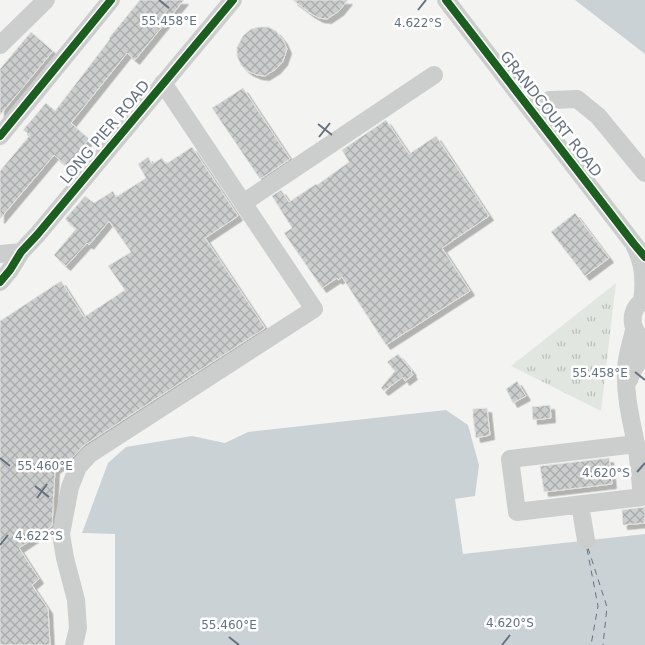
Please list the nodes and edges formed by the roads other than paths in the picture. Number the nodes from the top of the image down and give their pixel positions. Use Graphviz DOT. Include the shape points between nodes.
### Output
graph roads {
  1 [pos="46,0"];
  2 [pos="111,0"];
  3 [pos="233,0"];
  4 [pos="446,0"];
  5 [pos="0,45"];
  6 [pos="434,75"];
  7 [pos="163,84"];
  8 [pos="532,111"];
  9 [pos="0,136"];
  10 [pos="645,173"];
  11 [pos="243,203"];
  12 [pos="639,250"];
  13 [pos="21,252"];
  14 [pos="0,254"];
  15 [pos="0,282"];
  16 [pos="643,300"];
  17 [pos="640,335"];
  18 [pos="645,353"];
  19 [pos="626,388"];
  20 [pos="636,444"];
  21 [pos="580,505"];
  22 [pos="586,540"];
  23 [pos="74,645"];
  1 -- 5 [label="street"];
  2 -- 9 [label="street"];
  3 -- 7 [label="street, LONG PIER ROAD"];
  4 -- 8 [label="street, GRANDCOURT ROAD"];
  6 -- 11 [label="street"];
  7 -- 11 [label="street"];
  7 -- 13 [label="street, LONG PIER ROAD"];
  8 -- 10 [label="street" via="550,100 577,99 598,116"];
  8 -- 12 [label="street, GRANDCOURT ROAD"];
  11 -- 23 [label="street" via="314,309 90,454 78,467 70,487 62,534 76,600 78,628"];
  12 -- 16 [label="street, GRANDCOURT ROAD"];
  13 -- 14 [label="street"];
  13 -- 15 [label="street, LONG PIER ROAD"];
  16 -- 17 [label="street" via="636,307 632,322"];
  17 -- 19 [label="street" via="627,360"];
  18 -- 19 [label="street"];
  19 -- 20 [label="street"];
  20 -- 21 [label="street" via="642,497"];
  20 -- 21 [label="street" via="510,459 517,512"];
  21 -- 22 [label="street"];
}
